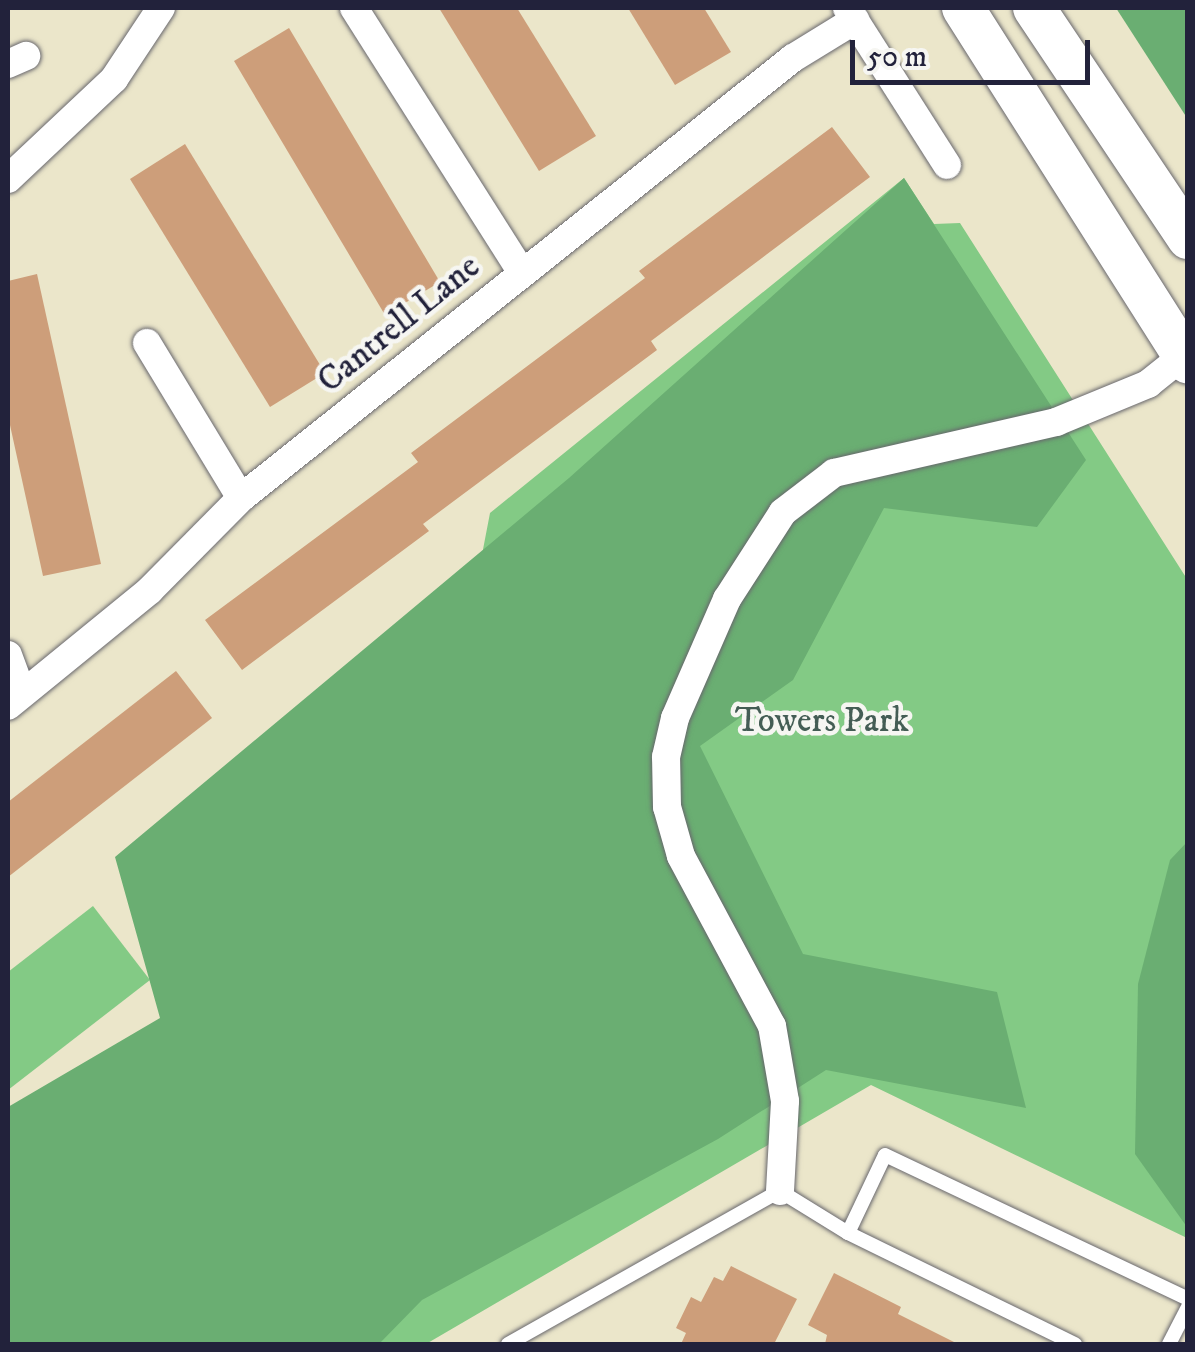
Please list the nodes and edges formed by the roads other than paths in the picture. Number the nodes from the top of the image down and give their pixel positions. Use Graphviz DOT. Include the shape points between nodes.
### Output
graph roads {
  1 [pos="161,8"];
  2 [pos="354,8"];
  3 [pos="963,8"];
  4 [pos="1034,8"];
  5 [pos="851,14"];
  6 [pos="947,164"];
  7 [pos="8,179"];
  8 [pos="1188,238"];
  9 [pos="522,273"];
  10 [pos="147,343"];
  11 [pos="1186,357"];
  12 [pos="241,498"];
  13 [pos="8,655"];
  14 [pos="15,700"];
  15 [pos="780,1191"];
  16 [pos="848,1233"];
  17 [pos="1188,1299"];
  18 [pos="1188,1307"];
  19 [pos="530,1333"];
  20 [pos="508,1344"];
  21 [pos="545,1344"];
  22 [pos="1074,1344"];
  23 [pos="1170,1344"];
  1 -- 7 [label="street" via="114,79"];
  2 -- 9 [label="street"];
  3 -- 11 [label="main road"];
  4 -- 8 [label="main road"];
  5 -- 6 [label="street"];
  5 -- 9 [label="street, Cantrell Lane"];
  9 -- 12 [label="street, Cantrell Lane"];
  10 -- 12 [label="street"];
  11 -- 15 [label="street" via="1148,384 1056,422 834,473 783,512 726,599 674,718 666,794 680,856 772,1026 786,1101"];
  12 -- 14 [label="street, Cantrell Lane" via="150,590"];
  13 -- 14 [label="street"];
  15 -- 16 [label="lane"];
  15 -- 19 [label="lane"];
  16 -- 17 [label="lane" via="886,1155"];
  16 -- 22 [label="lane"];
  18 -- 23 [label="lane"];
  19 -- 20 [label="lane"];
  19 -- 21 [label="lane"];
}
